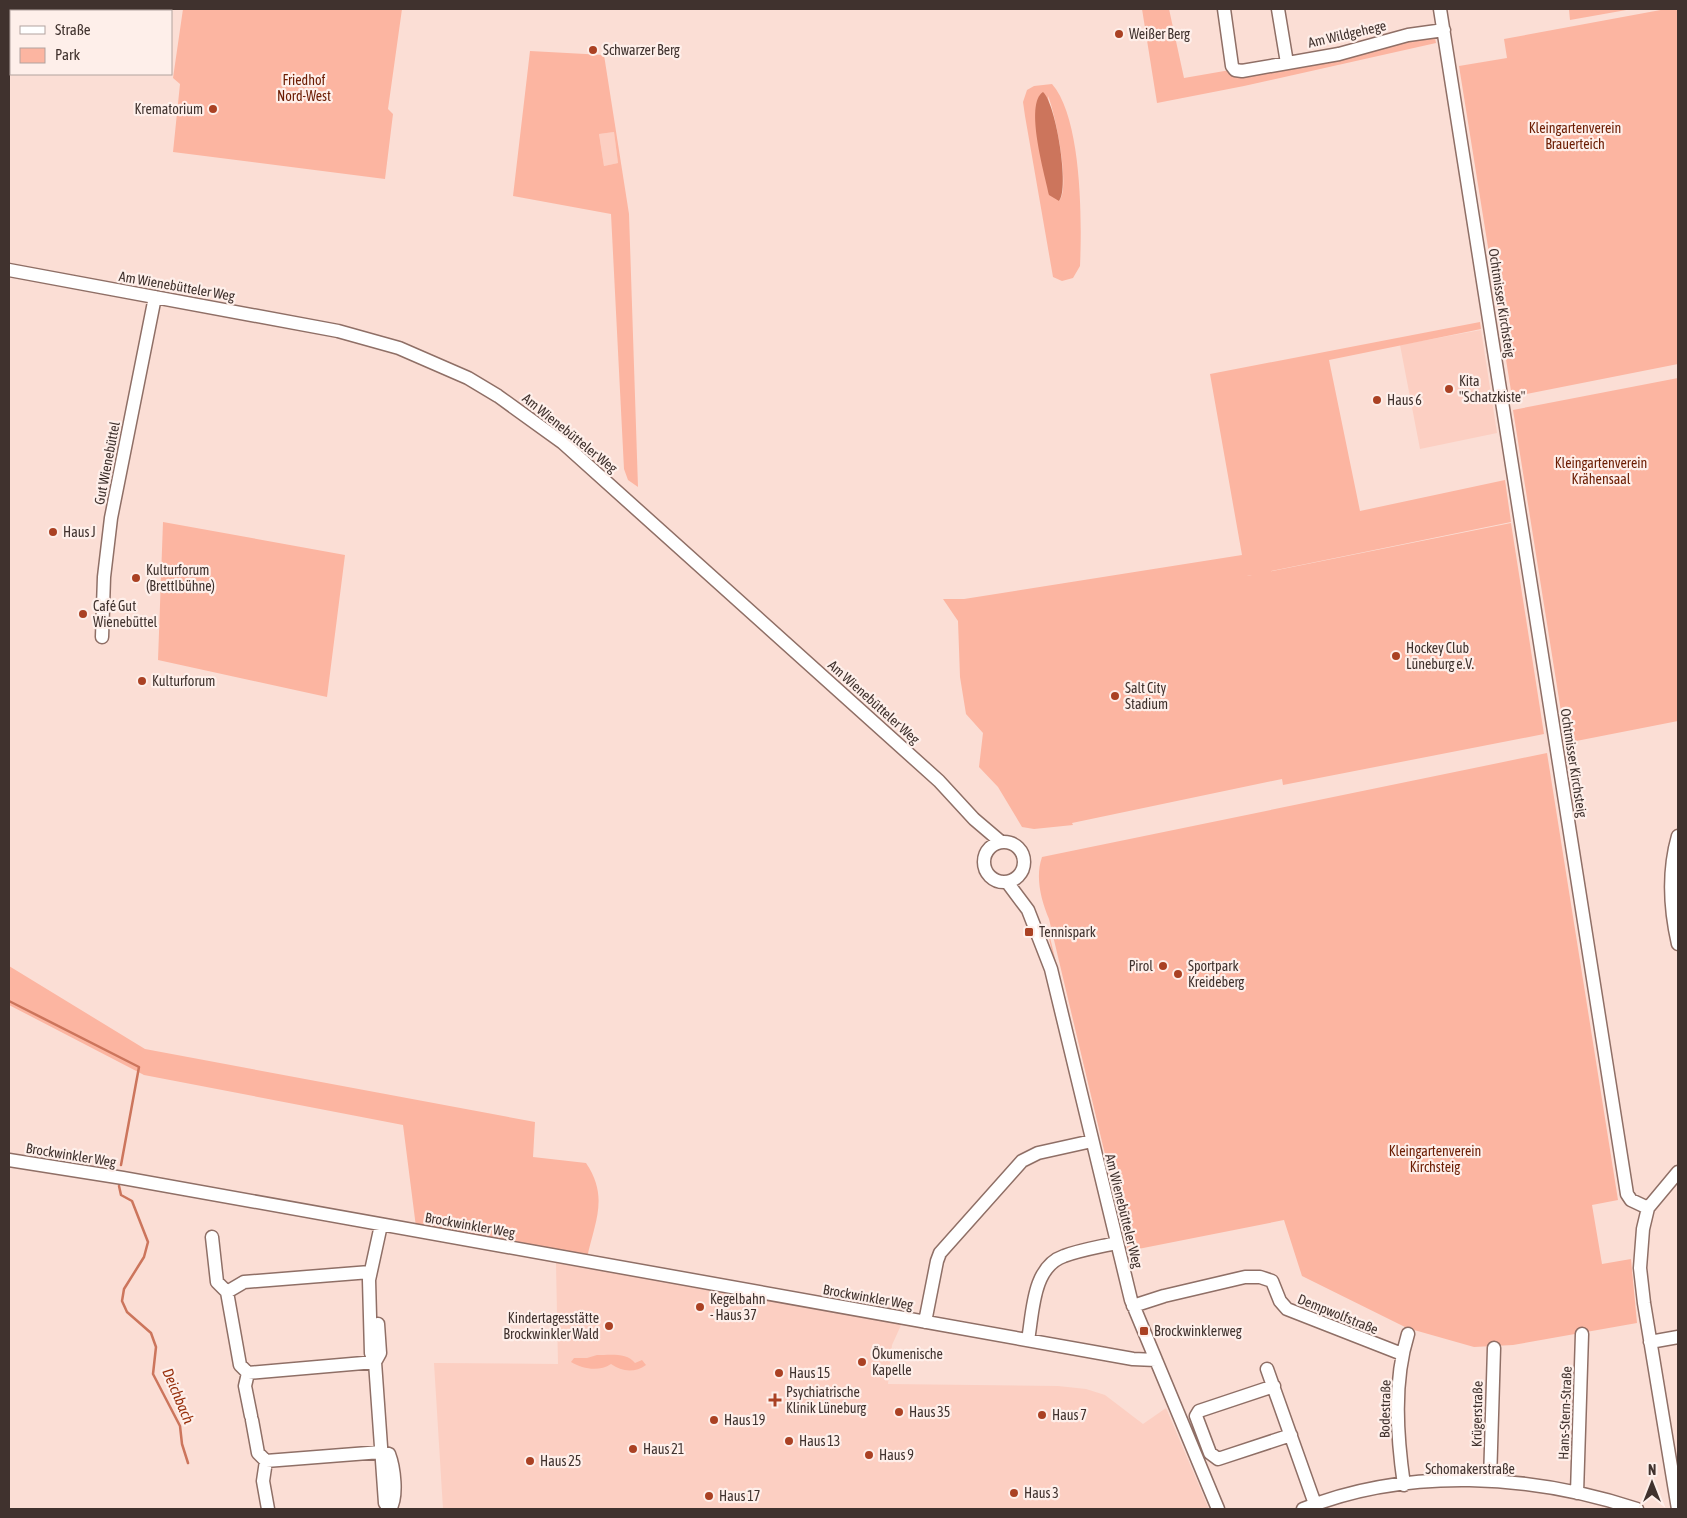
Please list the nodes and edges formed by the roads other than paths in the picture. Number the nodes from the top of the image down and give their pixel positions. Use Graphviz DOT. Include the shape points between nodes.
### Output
graph roads {
  1 [pos="1224,9"];
  2 [pos="1278,9"];
  3 [pos="1440,9"];
  4 [pos="1444,30"];
  5 [pos="1286,63"];
  6 [pos="9,270"];
  7 [pos="155,297"];
  8 [pos="102,637"];
  9 [pos="974,819"];
  10 [pos="1678,836"];
  11 [pos="1001,842"];
  12 [pos="988,849"];
  13 [pos="1020,874"];
  14 [pos="1007,882"];
  15 [pos="1675,898"];
  16 [pos="1028,910"];
  17 [pos="1678,944"];
  18 [pos="1092,1140"];
  19 [pos="9,1160"];
  20 [pos="1678,1172"];
  21 [pos="1648,1208"];
  22 [pos="381,1225"];
  23 [pos="212,1237"];
  24 [pos="1116,1243"];
  25 [pos="370,1272"];
  26 [pos="227,1292"];
  27 [pos="1133,1306"];
  28 [pos="925,1322"];
  29 [pos="1408,1334"];
  30 [pos="1582,1334"];
  31 [pos="1678,1337"];
  32 [pos="1028,1340"];
  33 [pos="1650,1342"];
  34 [pos="1494,1348"];
  35 [pos="1402,1354"];
  36 [pos="1156,1360"];
  37 [pos="375,1362"];
  38 [pos="1267,1369"];
  39 [pos="248,1373"];
  40 [pos="1274,1386"];
  41 [pos="1291,1435"];
  42 [pos="381,1452"];
  43 [pos="1673,1455"];
  44 [pos="266,1461"];
  45 [pos="1490,1481"];
  46 [pos="1404,1485"];
  47 [pos="1577,1493"];
  48 [pos="1316,1504"];
  49 [pos="268,1509"];
  50 [pos="390,1509"];
  51 [pos="1218,1509"];
  52 [pos="1303,1509"];
  53 [pos="1637,1509"];
  54 [pos="1678,1509"];
  1 -- 5 [label="street, Am Wildgehege" via="1235,70 1242,72"];
  2 -- 5 [label="street"];
  3 -- 4 [label="street, Ochtmisser Kirchsteig"];
  4 -- 5 [label="street, Am Wildgehege"];
  4 -- 21 [label="street, Ochtmisser Kirchsteig" via="1627,1194 1631,1200"];
  6 -- 7 [label="street, Am Wienebütteler Weg"];
  7 -- 8 [label="street, Gut Wienebüttel" via="111,518 104,577"];
  7 -- 9 [label="street, Am Wienebütteler Weg" via="366,338 400,348 498,396 536,421 628,501 939,781"];
  9 -- 11 [label="street, Am Wienebütteler Weg"];
  9 -- 12 [label="street, Am Wienebütteler Weg"];
  10 -- 15 [label="street" via="1672,870"];
  11 -- 12 [label="street"];
  11 -- 13 [label="street, Am Wienebütteler Weg" via="1014,845 1022,854 1024,862"];
  12 -- 14 [label="street, Am Wienebütteler Weg" via="983,861 987,874 996,881"];
  13 -- 14 [label="street"];
  13 -- 16 [label="street, Am Wienebütteler Weg"];
  14 -- 16 [label="street, Am Wienebütteler Weg"];
  15 -- 17 [label="street"];
  16 -- 18 [label="street, Am Wienebütteler Weg" via="1051,969"];
  18 -- 24 [label="street, Am Wienebütteler Weg"];
  18 -- 28 [label="street, Brockwinkler Weg" via="1029,1156 1011,1171 940,1253"];
  19 -- 22 [label="street, Brockwinkler Weg"];
  20 -- 21 [label="street"];
  21 -- 33 [label="street" via="1640,1268"];
  22 -- 25 [label="street"];
  22 -- 28 [label="street, Brockwinkler Weg"];
  23 -- 26 [label="street" via="217,1282"];
  24 -- 27 [label="street, Am Wienebütteler Weg"];
  24 -- 32 [label="street" via="1062,1256 1052,1263 1040,1279"];
  25 -- 26 [label="street" via="244,1282"];
  25 -- 37 [label="street" via="368,1315 371,1354"];
  26 -- 39 [label="street" via="240,1365"];
  27 -- 35 [label="street, Dempwolfstraße" via="1173,1294 1260,1277 1272,1281 1286,1309"];
  27 -- 36 [label="street, Am Wienebütteler Weg"];
  28 -- 32 [label="street, Brockwinkler Weg"];
  29 -- 35 [label="street, Bodestraße"];
  30 -- 47 [label="street, Hans-Stern-Straße"];
  31 -- 33 [label="street"];
  32 -- 36 [label="street, Brockwinkler Weg" via="1145,1361"];
  33 -- 43 [label="street"];
  34 -- 45 [label="street, Krügerstraße"];
  35 -- 46 [label="street, Bodestraße" via="1398,1408"];
  36 -- 51 [label="street, Am Wienebütteler Weg"];
  37 -- 39 [label="street"];
  37 -- 42 [label="street"];
  38 -- 40 [label="street"];
  39 -- 44 [label="street" via="245,1386 258,1453"];
  40 -- 41 [label="street"];
  40 -- 41 [label="street" via="1199,1411 1196,1416 1210,1454 1218,1459"];
  41 -- 48 [label="street"];
  42 -- 44 [label="street"];
  42 -- 50 [label="street" via="385,1503"];
  43 -- 54 [label="street"];
  44 -- 49 [label="street" via="263,1481"];
  45 -- 46 [label="street, Schomakerstraße"];
  45 -- 47 [label="street, Schomakerstraße"];
  46 -- 48 [label="street, Schomakerstraße" via="1344,1495"];
  47 -- 53 [label="street, Schomakerstraße"];
  48 -- 52 [label="street, Schomakerstraße"];
}
